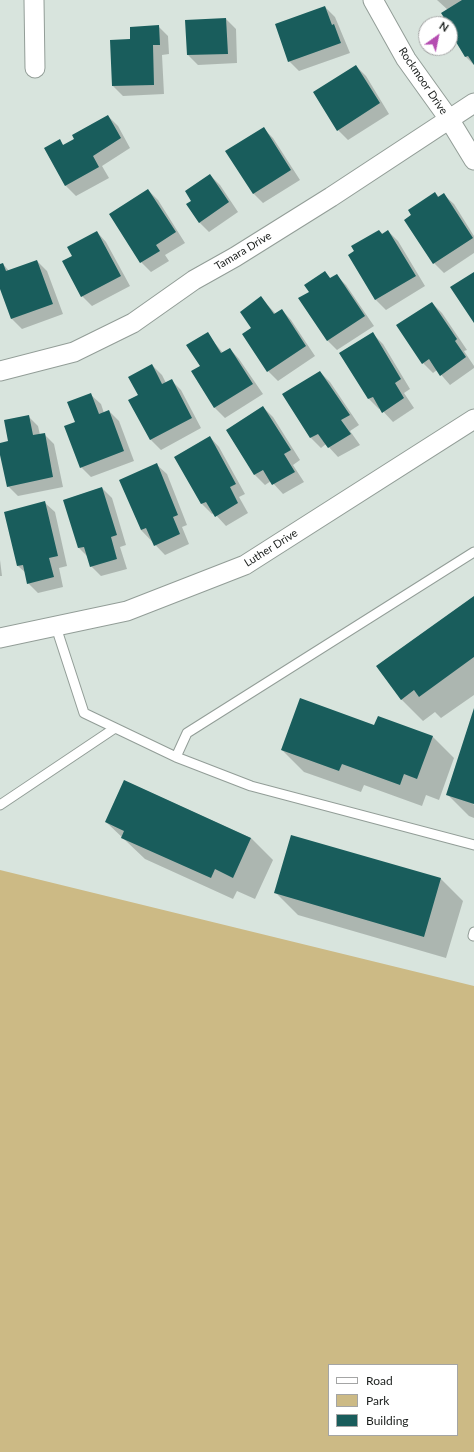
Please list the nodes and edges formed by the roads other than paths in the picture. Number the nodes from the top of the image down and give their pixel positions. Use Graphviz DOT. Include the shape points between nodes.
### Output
graph roads {
  1 [pos="34,0"];
  2 [pos="373,0"];
  3 [pos="35,68"];
  4 [pos="474,103"];
  5 [pos="449,119"];
  6 [pos="474,160"];
  7 [pos="0,371"];
  8 [pos="474,419"];
  9 [pos="474,552"];
  10 [pos="56,627"];
  11 [pos="0,638"];
  12 [pos="115,728"];
  13 [pos="176,757"];
  14 [pos="0,806"];
  15 [pos="474,845"];
  1 -- 3 [label="street"];
  2 -- 5 [label="street, Rockmoor Drive" via="406,59"];
  4 -- 5 [label="street, Tamara Drive"];
  5 -- 6 [label="street, Rockmoor Drive"];
  5 -- 7 [label="street, Tamara Drive" via="331,197 194,280 133,323 74,352"];
  8 -- 10 [label="street, Luther Drive" via="245,565 127,611"];
  9 -- 13 [label="lane" via="187,733"];
  10 -- 11 [label="street, Luther Drive"];
  10 -- 12 [label="lane" via="84,713"];
  12 -- 13 [label="lane"];
  12 -- 14 [label="lane"];
  13 -- 15 [label="lane" via="251,786"];
}
